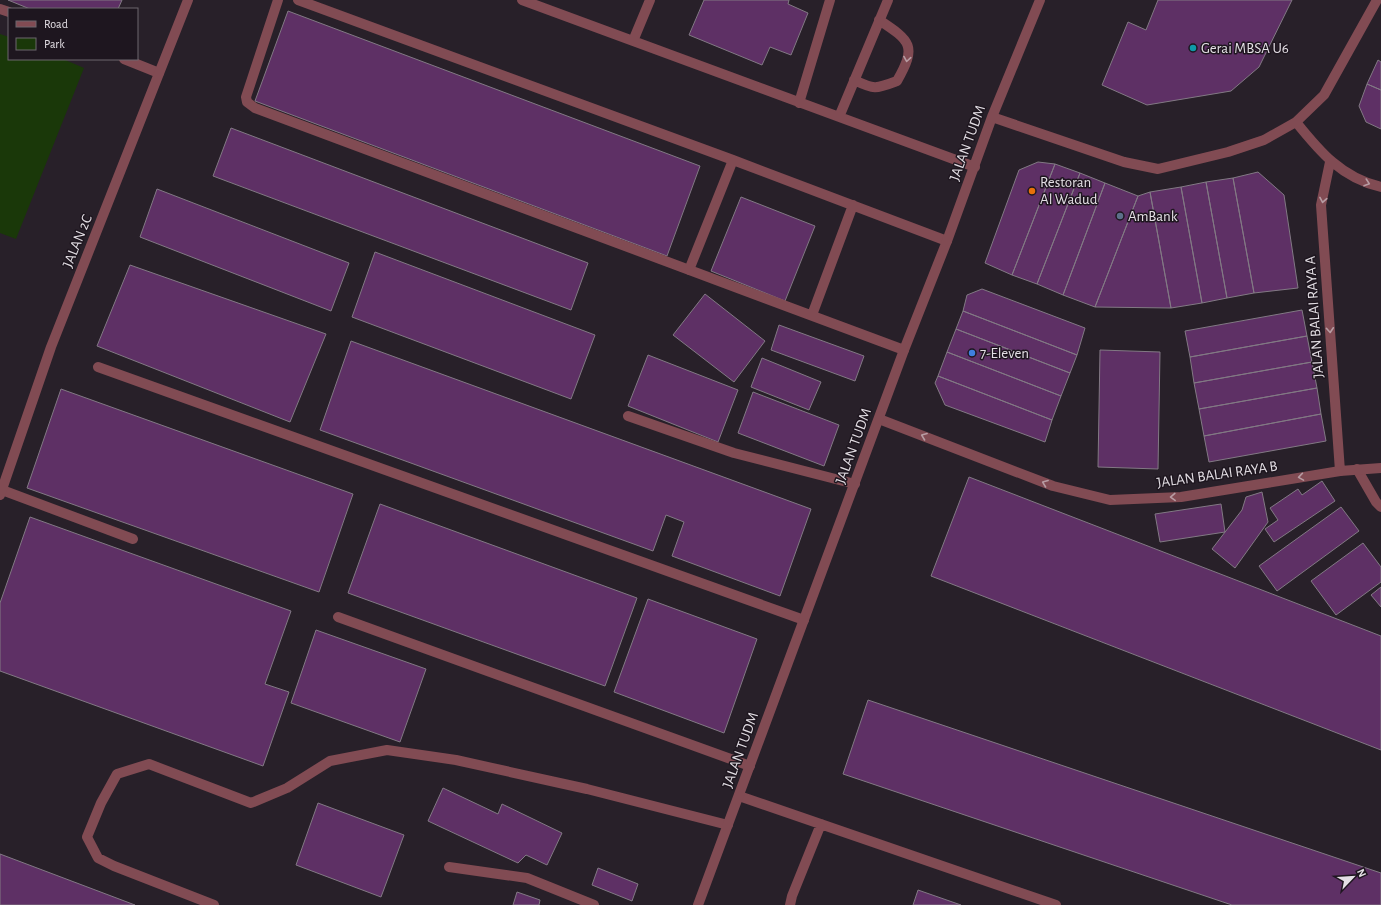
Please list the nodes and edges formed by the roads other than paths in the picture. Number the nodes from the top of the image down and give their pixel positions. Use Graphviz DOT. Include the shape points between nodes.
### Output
graph roads {
  1 [pos="188,0"];
  2 [pos="278,0"];
  3 [pos="298,0"];
  4 [pos="522,0"];
  5 [pos="650,0"];
  6 [pos="830,0"];
  7 [pos="888,0"];
  8 [pos="1040,0"];
  9 [pos="1377,0"];
  10 [pos="537,3"];
  11 [pos="879,20"];
  12 [pos="633,41"];
  13 [pos="126,60"];
  14 [pos="159,73"];
  15 [pos="854,80"];
  16 [pos="799,103"];
  17 [pos="839,117"];
  18 [pos="992,118"];
  19 [pos="1296,122"];
  20 [pos="733,160"];
  21 [pos="1330,162"];
  22 [pos="974,167"];
  23 [pos="1381,187"];
  24 [pos="853,205"];
  25 [pos="947,241"];
  26 [pos="689,270"];
  27 [pos="812,316"];
  28 [pos="904,350"];
  29 [pos="98,367"];
  30 [pos="628,416"];
  31 [pos="879,419"];
  32 [pos="1381,468"];
  33 [pos="1357,469"];
  34 [pos="1340,471"];
  35 [pos="855,484"];
  36 [pos="1,492"];
  37 [pos="1381,506"];
  38 [pos="133,539"];
  39 [pos="338,617"];
  40 [pos="804,620"];
  41 [pos="750,766"];
  42 [pos="739,796"];
  43 [pos="821,824"];
  44 [pos="728,825"];
  45 [pos="449,867"];
  46 [pos="214,905"];
  47 [pos="594,905"];
  48 [pos="698,905"];
  49 [pos="790,905"];
  50 [pos="1056,905"];
  1 -- 14 [label="street, JALAN 2C"];
  2 -- 26 [label="street" via="246,97 255,108"];
  3 -- 20 [label="street"];
  4 -- 10 [label="street"];
  5 -- 12 [label="street"];
  6 -- 16 [label="street"];
  7 -- 11 [label="street"];
  8 -- 18 [label="street, JALAN TUDM"];
  9 -- 19 [label="street" via="1324,95"];
  10 -- 12 [label="street"];
  11 -- 15 [label="street"];
  11 -- 15 [label="street, one-way" via="902,35 908,45 908,63 897,82 879,88"];
  12 -- 16 [label="street"];
  13 -- 14 [label="street"];
  14 -- 36 [label="street, JALAN 2C" via="51,347"];
  15 -- 17 [label="street"];
  16 -- 17 [label="street"];
  17 -- 22 [label="street"];
  18 -- 19 [label="street" via="1124,162 1158,169 1228,152 1264,140"];
  18 -- 22 [label="street, JALAN TUDM"];
  19 -- 21 [label="street"];
  20 -- 24 [label="street"];
  20 -- 26 [label="street"];
  21 -- 23 [label="street, one-way" via="1364,183"];
  21 -- 34 [label="street, JALAN BALAI RAYA A, one-way" via="1321,205"];
  22 -- 25 [label="street, JALAN TUDM"];
  24 -- 25 [label="street"];
  24 -- 27 [label="street"];
  25 -- 28 [label="street, JALAN TUDM"];
  26 -- 27 [label="street"];
  27 -- 28 [label="street"];
  28 -- 31 [label="street, JALAN TUDM"];
  29 -- 40 [label="street"];
  30 -- 35 [label="street" via="734,454"];
  34 -- 31 [label="street, JALAN BALAI RAYA B, one-way" via="1181,497 1110,500 1053,486"];
  31 -- 35 [label="street, JALAN TUDM"];
  32 -- 33 [label="street, JALAN BALAI RAYA B"];
  33 -- 34 [label="street, JALAN BALAI RAYA B"];
  33 -- 37 [label="street" via="1376,502"];
  35 -- 40 [label="street, JALAN TUDM"];
  36 -- 38 [label="street"];
  39 -- 41 [label="street"];
  40 -- 41 [label="street, JALAN TUDM"];
  41 -- 42 [label="street, JALAN TUDM"];
  42 -- 43 [label="street"];
  42 -- 44 [label="street, JALAN TUDM"];
  43 -- 49 [label="street"];
  43 -- 50 [label="street"];
  44 -- 46 [label="street" via="464,761 387,750 330,761 287,788 251,803 149,764 117,774 87,837 98,858"];
  44 -- 48 [label="street, JALAN TUDM"];
  45 -- 47 [label="street" via="527,878"];
}
